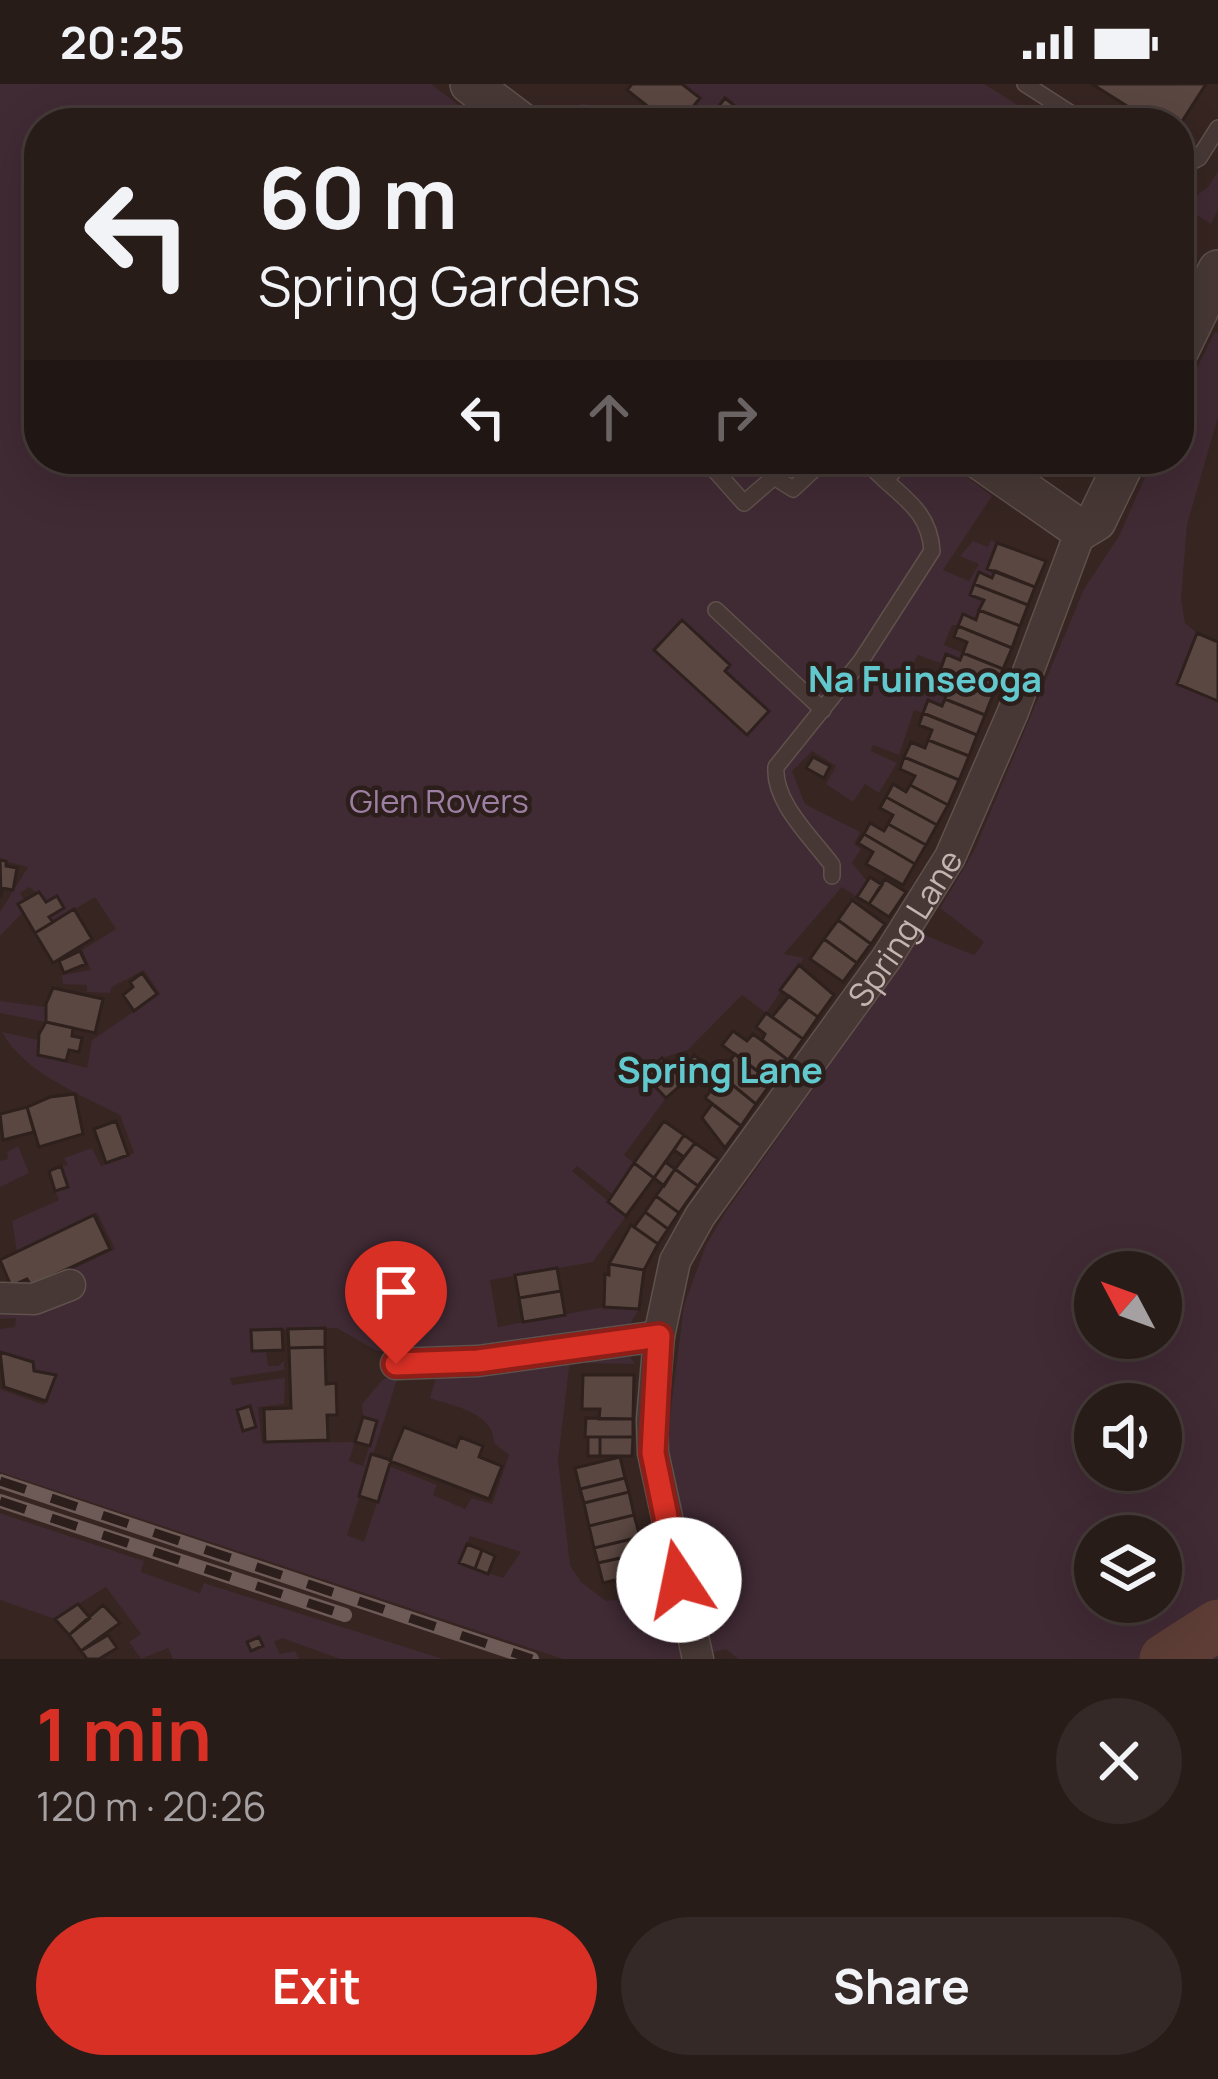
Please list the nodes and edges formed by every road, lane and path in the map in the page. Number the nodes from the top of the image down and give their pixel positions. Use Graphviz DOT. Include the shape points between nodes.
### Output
graph roads {
  1 [pos="1025,84"];
  2 [pos="1063,108"];
  3 [pos="1218,128"];
  4 [pos="1194,160"];
  5 [pos="1218,270"];
  6 [pos="1194,319"];
  7 [pos="718,474"];
  8 [pos="809,474"];
  9 [pos="878,474"];
  10 [pos="891,474"];
  11 [pos="1001,474"];
  12 [pos="1119,474"];
  13 [pos="886,481"];
  14 [pos="1081,530"];
  15 [pos="716,610"];
  16 [pos="823,710"];
  17 [pos="832,876"];
  18 [pos="70,1285"];
  19 [pos="0,1298"];
  20 [pos="659,1336"];
  21 [pos="396,1364"];
  22 [pos="698,1659"];
  1 -- 2 [label="lane"];
  3 -- 4 [label="lane"];
  5 -- 6 [label="street"];
  7 -- 8 [label="lane" via="744,503 774,477 793,489"];
  9 -- 13 [label="lane"];
  10 -- 13 [label="lane"];
  11 -- 14 [label="street"];
  12 -- 14 [label="street, Spring Lane" via="1096,521"];
  13 -- 16 [label="lane" via="924,518 932,551"];
  14 -- 20 [label="street, Spring Lane" via="950,857 682,1243"];
  15 -- 16 [label="lane"];
  16 -- 17 [label="lane" via="776,766 775,779"];
  18 -- 19 [label="street" via="34,1300"];
  20 -- 21 [label="street"];
  20 -- 22 [label="street, Spring Lane" via="653,1453"];
}
